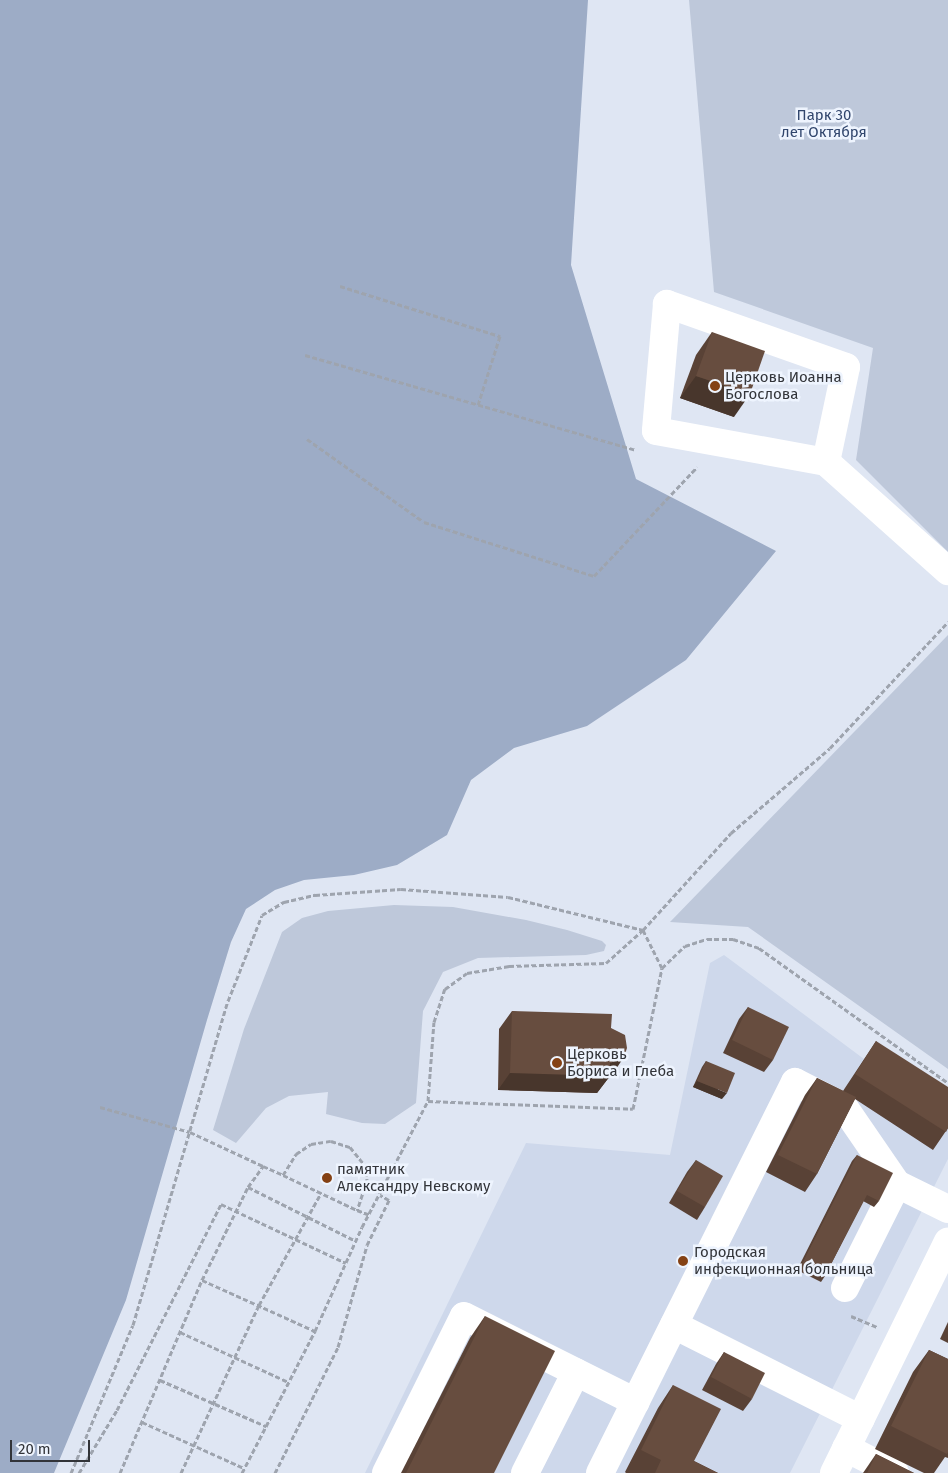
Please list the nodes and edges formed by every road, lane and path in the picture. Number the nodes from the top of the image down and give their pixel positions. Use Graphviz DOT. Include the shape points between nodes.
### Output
graph roads {
  1 [pos="340,286"];
  2 [pos="305,355"];
  3 [pos="478,404"];
  4 [pos="307,439"];
  5 [pos="640,451"];
  6 [pos="826,462"];
  7 [pos="697,467"];
  8 [pos="948,571"];
  9 [pos="948,622"];
  10 [pos="643,930"];
  11 [pos="662,968"];
  12 [pos="948,1083"];
  13 [pos="428,1101"];
  14 [pos="100,1107"];
  15 [pos="190,1132"];
  16 [pos="263,1166"];
  17 [pos="283,1175"];
  18 [pos="897,1184"];
  19 [pos="248,1187"];
  20 [pos="321,1193"];
  21 [pos="380,1195"];
  22 [pos="948,1209"];
  23 [pos="357,1210"];
  24 [pos="236,1211"];
  25 [pos="311,1216"];
  26 [pos="370,1216"];
  27 [pos="297,1240"];
  28 [pos="356,1241"];
  29 [pos="948,1241"];
  30 [pos="346,1263"];
  31 [pos="202,1280"];
  32 [pos="844,1288"];
  33 [pos="260,1305"];
  34 [pos="674,1325"];
  35 [pos="315,1331"];
  36 [pos="180,1332"];
  37 [pos="235,1357"];
  38 [pos="576,1372"];
  39 [pos="160,1380"];
  40 [pos="288,1382"];
  41 [pos="636,1402"];
  42 [pos="214,1403"];
  43 [pos="861,1419"];
  44 [pos="142,1422"];
  45 [pos="266,1426"];
  46 [pos="194,1445"];
  47 [pos="846,1448"];
  48 [pos="244,1468"];
  49 [pos="71,1473"];
  50 [pos="79,1473"];
  51 [pos="121,1473"];
  52 [pos="181,1473"];
  53 [pos="242,1473"];
  54 [pos="276,1473"];
  55 [pos="386,1473"];
  56 [pos="526,1473"];
  57 [pos="600,1473"];
  58 [pos="834,1473"];
  59 [pos="895,1473"];
  1 -- 3 [label="path" via="500,336"];
  2 -- 3 [label="path"];
  3 -- 5 [label="path"];
  4 -- 7 [label="path" via="424,522 594,576"];
  6 -- 6 [label="street" via="656,431 667,304 846,367"];
  6 -- 8 [label="street"];
  9 -- 10 [label="path" via="830,748 731,833"];
  10 -- 11 [label="path"];
  10 -- 13 [label="path" via="606,963 509,966 467,973 445,989 434,1022"];
  10 -- 15 [label="path" via="508,897 401,889 315,895 284,902 262,915 249,942 228,1001"];
  11 -- 12 [label="path" via="685,946 707,939 733,938 759,948"];
  11 -- 13 [label="path" via="633,1109"];
  13 -- 21 [label="path"];
  14 -- 15 [label="path"];
  15 -- 16 [label="path"];
  15 -- 49 [label="path" via="133,1325"];
  16 -- 17 [label="path"];
  16 -- 19 [label="path"];
  17 -- 20 [label="path"];
  17 -- 23 [label="path" via="296,1154 311,1144 331,1141 350,1147 364,1164 367,1180"];
  18 -- 22 [label="street"];
  18 -- 32 [label="street"];
  18 -- 34 [label="street" via="844,1107 795,1082"];
  19 -- 24 [label="path"];
  19 -- 25 [label="path"];
  20 -- 23 [label="path"];
  20 -- 25 [label="path"];
  21 -- 26 [label="path"];
  21 -- 54 [label="path" via="390,1200 367,1245 338,1347"];
  23 -- 26 [label="path"];
  24 -- 27 [label="path"];
  24 -- 31 [label="path"];
  24 -- 50 [label="path" via="221,1204 117,1410"];
  25 -- 27 [label="path"];
  25 -- 28 [label="path"];
  26 -- 28 [label="path"];
  27 -- 30 [label="path"];
  27 -- 33 [label="path"];
  28 -- 30 [label="path"];
  29 -- 43 [label="street"];
  30 -- 35 [label="path"];
  31 -- 33 [label="path"];
  31 -- 36 [label="path"];
  33 -- 35 [label="path"];
  33 -- 37 [label="path"];
  34 -- 41 [label="street"];
  34 -- 43 [label="street"];
  35 -- 40 [label="path"];
  36 -- 37 [label="path"];
  36 -- 39 [label="path"];
  37 -- 40 [label="path"];
  37 -- 42 [label="path"];
  38 -- 41 [label="street"];
  38 -- 55 [label="street" via="464,1316"];
  38 -- 56 [label="street"];
  39 -- 42 [label="path"];
  39 -- 44 [label="path"];
  40 -- 45 [label="path"];
  41 -- 57 [label="street"];
  42 -- 45 [label="path"];
  42 -- 46 [label="path"];
  43 -- 47 [label="street"];
  44 -- 46 [label="path"];
  44 -- 51 [label="path"];
  45 -- 48 [label="path"];
  46 -- 48 [label="path"];
  46 -- 52 [label="path"];
  47 -- 58 [label="street"];
  47 -- 59 [label="street"];
  48 -- 53 [label="path"];
}
